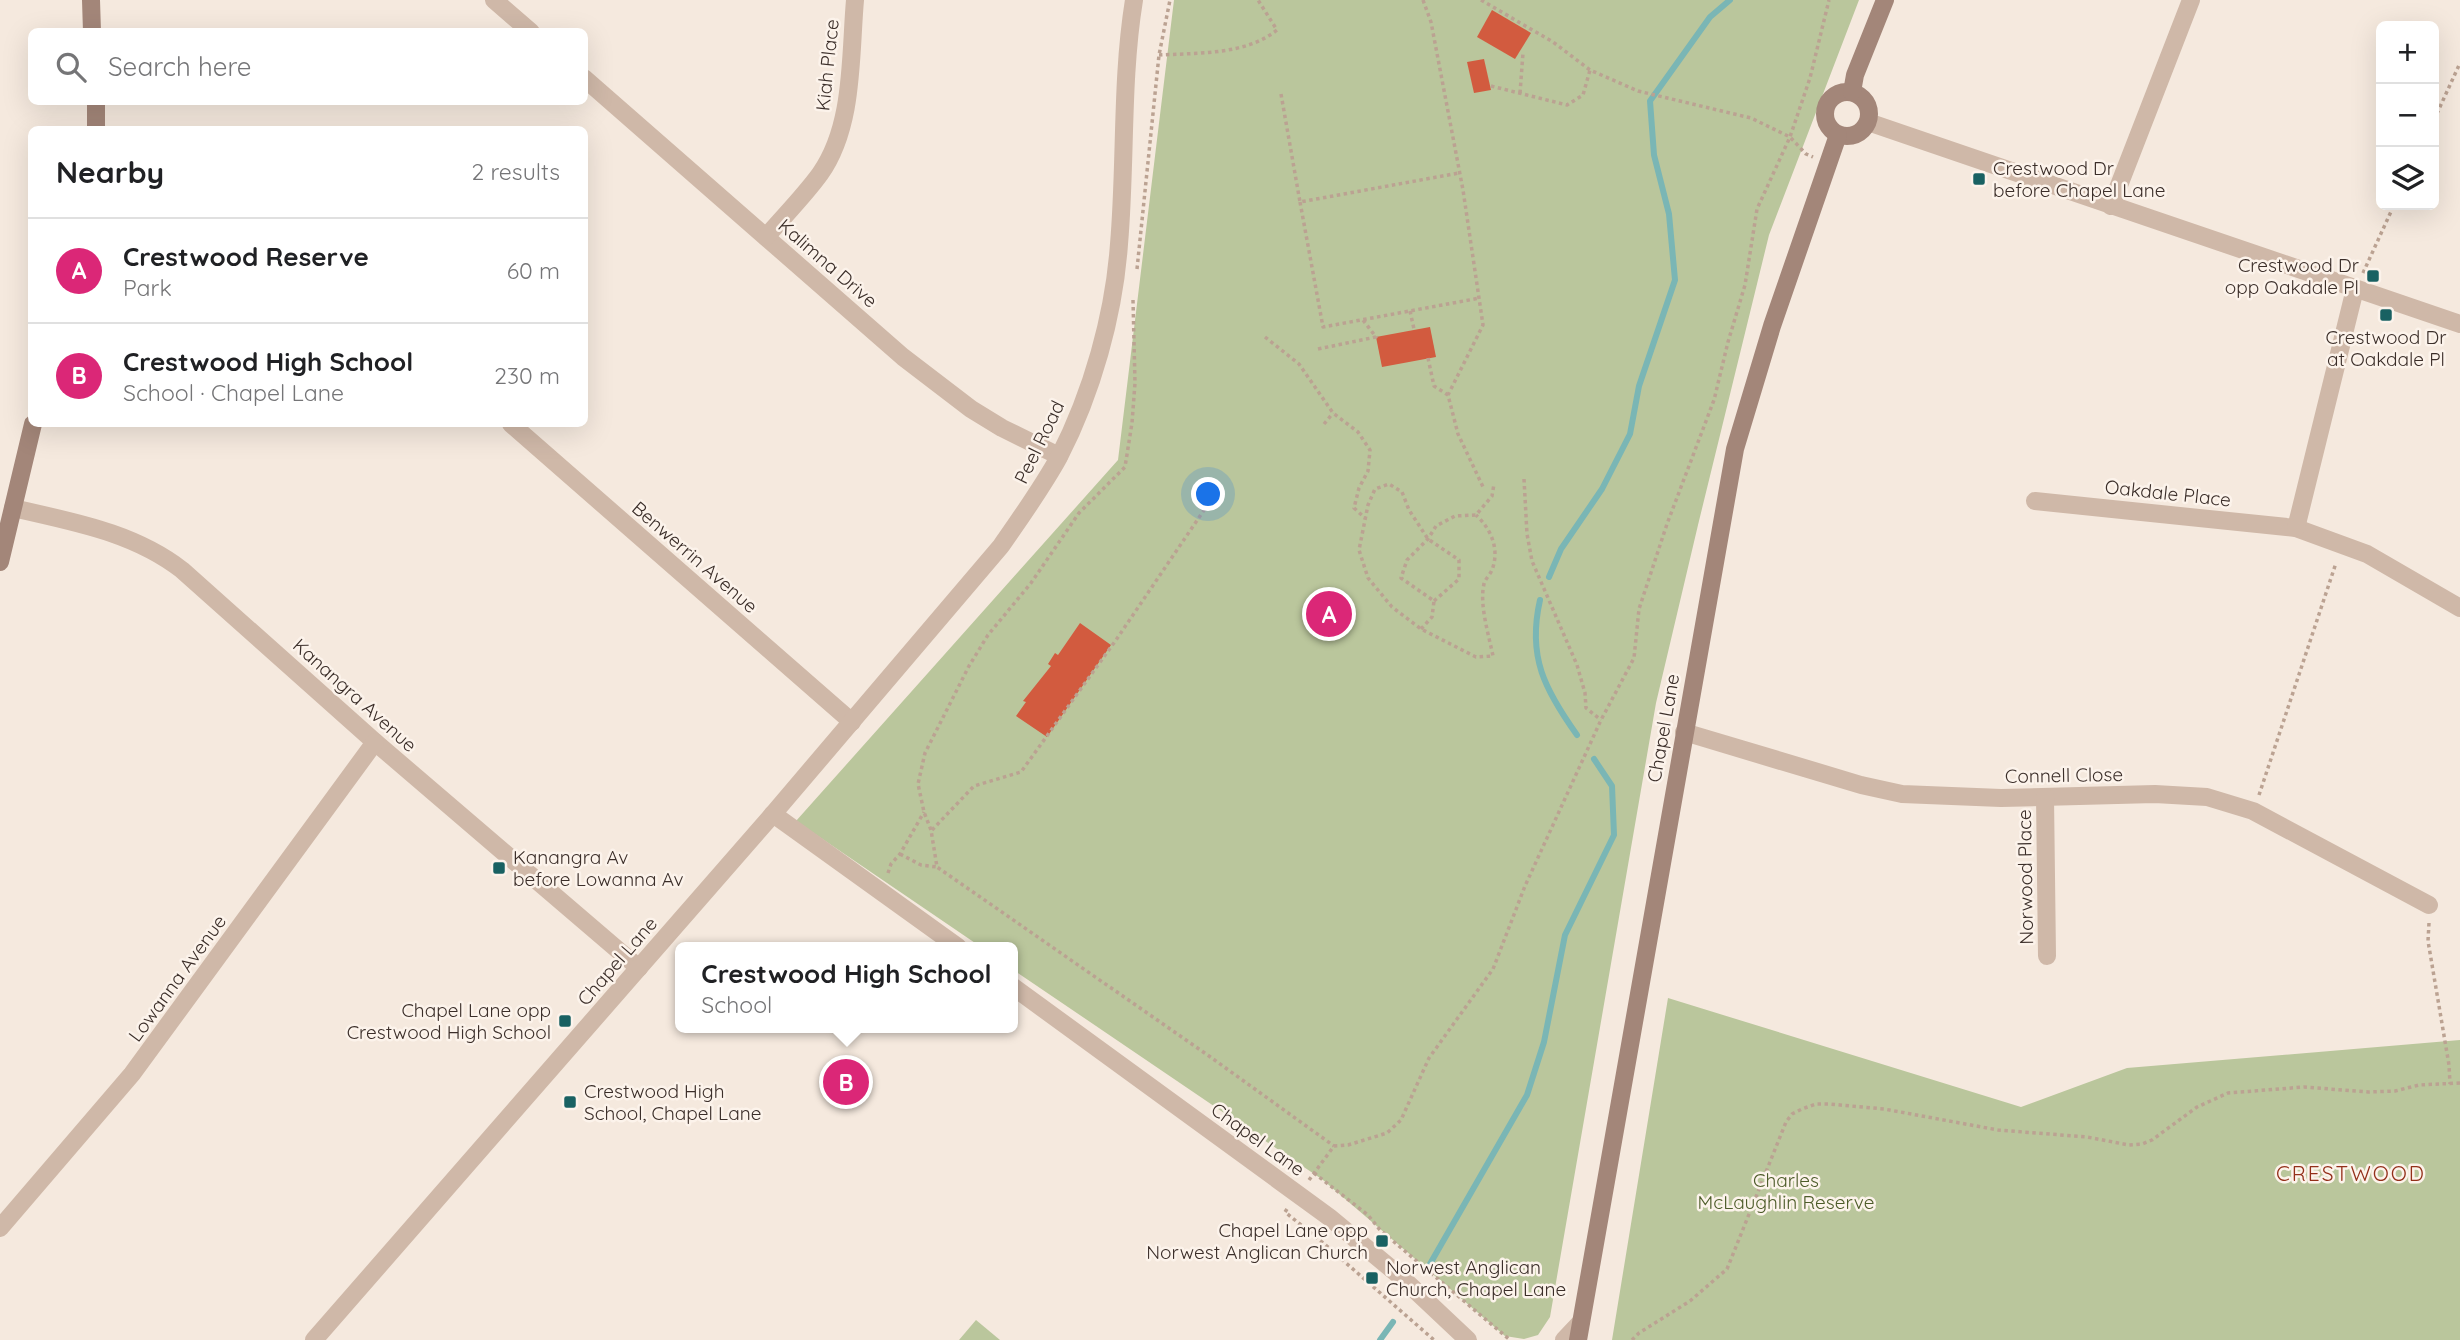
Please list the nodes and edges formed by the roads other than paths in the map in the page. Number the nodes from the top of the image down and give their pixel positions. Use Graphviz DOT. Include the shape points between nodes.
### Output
graph roads {
  1 [pos="91,0"];
  2 [pos="494,0"];
  3 [pos="855,0"];
  4 [pos="1134,0"];
  5 [pos="1885,0"];
  6 [pos="2191,0"];
  7 [pos="92,28"];
  8 [pos="526,28"];
  9 [pos="588,81"];
  10 [pos="1852,92"];
  11 [pos="96,105"];
  12 [pos="1868,122"];
  13 [pos="96,126"];
  14 [pos="1838,135"];
  15 [pos="2111,206"];
  16 [pos="766,237"];
  17 [pos="2355,289"];
  18 [pos="2460,324"];
  19 [pos="32,427"];
  20 [pos="514,427"];
  21 [pos="1059,456"];
  22 [pos="2035,501"];
  23 [pos="13,508"];
  24 [pos="2296,528"];
  25 [pos="0,562"];
  26 [pos="2460,608"];
  27 [pos="852,722"];
  28 [pos="1684,732"];
  29 [pos="375,742"];
  30 [pos="2045,797"];
  31 [pos="772,814"];
  32 [pos="2429,905"];
  33 [pos="951,942"];
  34 [pos="2047,956"];
  35 [pos="639,968"];
  36 [pos="1018,990"];
  37 [pos="0,1228"];
  38 [pos="1579,1331"];
  39 [pos="314,1340"];
  40 [pos="1468,1340"];
  41 [pos="1564,1340"];
  1 -- 7 [label="main road"];
  2 -- 8 [label="street"];
  3 -- 16 [label="street, Kiah Place" via="846,109 836,143 821,174"];
  4 -- 21 [label="street, Peel Road" via="1112,305 1098,357"];
  5 -- 10 [label="main road"];
  6 -- 15 [label="street"];
  9 -- 16 [label="street, Kalimna Drive"];
  10 -- 12 [label="main road" via="1867,104"];
  10 -- 14 [label="main road" via="1835,95 1825,107 1825,122"];
  11 -- 13 [label="main road"];
  12 -- 14 [label="main road" via="1856,135"];
  12 -- 15 [label="street"];
  14 -- 28 [label="main road, Chapel Lane" via="1735,449"];
  15 -- 17 [label="street"];
  16 -- 21 [label="street, Kalimna Drive" via="939,385 1002,428"];
  17 -- 18 [label="street"];
  17 -- 24 [label="street"];
  19 -- 23 [label="main road"];
  20 -- 27 [label="street, Benwerrin Avenue"];
  21 -- 27 [label="street, Peel Road" via="1001,546"];
  22 -- 24 [label="street, Oakdale Place"];
  23 -- 25 [label="main road"];
  23 -- 29 [label="street, Kanangra Avenue" via="107,530 164,555"];
  24 -- 26 [label="street, Oakdale Place" via="2367,554"];
  27 -- 31 [label="street, Peel Road"];
  28 -- 30 [label="street, Connell Close" via="1902,794"];
  28 -- 38 [label="main road, Chapel Lane"];
  29 -- 35 [label="street, Kanangra Avenue"];
  29 -- 37 [label="street, Lowanna Avenue" via="132,1074"];
  30 -- 32 [label="street, Connell Close" via="2155,793 2207,797 2253,811"];
  30 -- 34 [label="street, Norwood Place"];
  31 -- 33 [label="street"];
  31 -- 35 [label="street, Chapel Lane"];
  35 -- 39 [label="street, Chapel Lane"];
  36 -- 40 [label="street, Chapel Lane" via="1298,1194 1400,1276"];
  38 -- 41 [label="street"];
}
